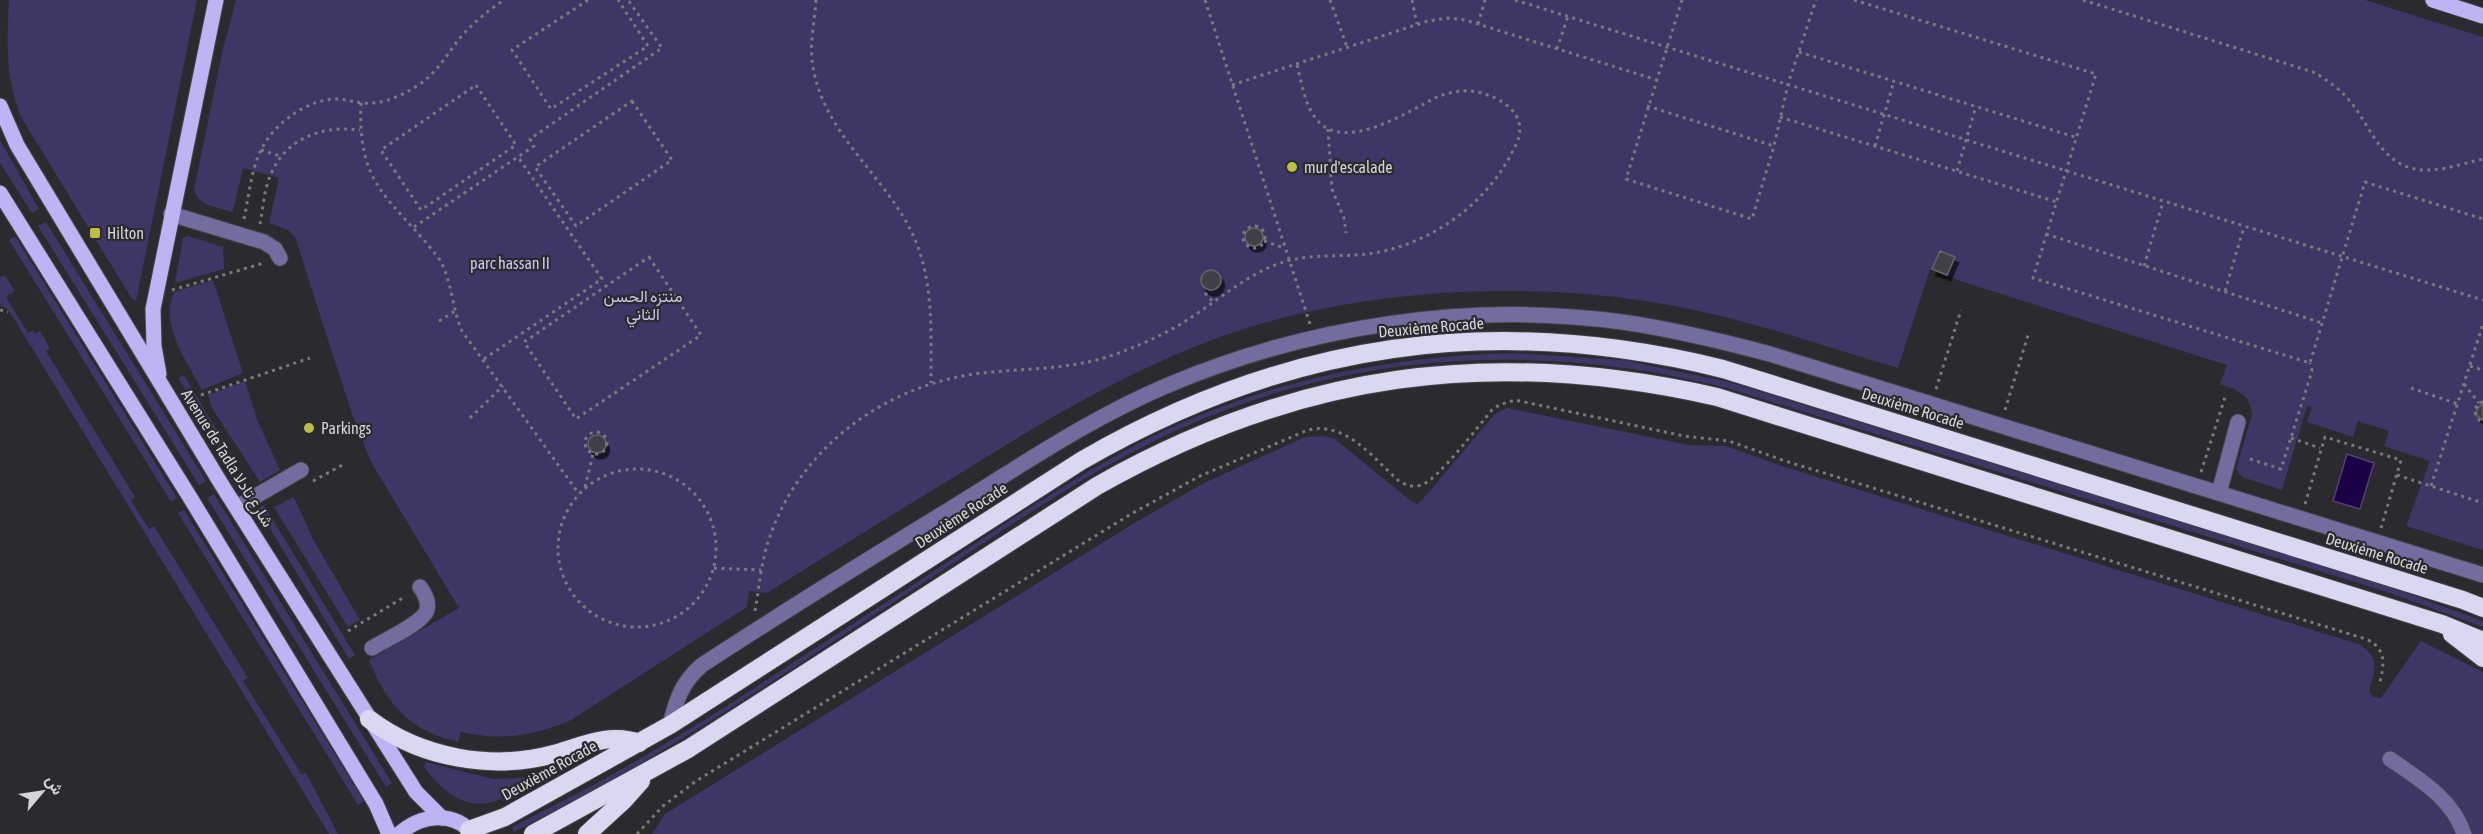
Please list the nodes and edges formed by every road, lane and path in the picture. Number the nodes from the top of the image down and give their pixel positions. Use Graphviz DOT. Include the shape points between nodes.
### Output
graph roads {
  1 [pos="216,0"];
  2 [pos="504,0"];
  3 [pos="588,0"];
  4 [pos="618,0"];
  5 [pos="628,0"];
  6 [pos="816,0"];
  7 [pos="1205,0"];
  8 [pos="1330,0"];
  9 [pos="1412,0"];
  10 [pos="1485,0"];
  11 [pos="1515,0"];
  12 [pos="1682,0"];
  13 [pos="1816,0"];
  14 [pos="1854,0"];
  15 [pos="2083,0"];
  16 [pos="2433,0"];
  17 [pos="1568,16"];
  18 [pos="2483,16"];
  19 [pos="1418,24"];
  20 [pos="1478,24"];
  21 [pos="1667,46"];
  22 [pos="1347,47"];
  23 [pos="1557,49"];
  24 [pos="1799,52"];
  25 [pos="1297,64"];
  26 [pos="608,72"];
  27 [pos="1657,80"];
  28 [pos="614,81"];
  29 [pos="1894,81"];
  30 [pos="1788,84"];
  31 [pos="1232,85"];
  32 [pos="361,103"];
  33 [pos="0,106"];
  34 [pos="1647,106"];
  35 [pos="1976,106"];
  36 [pos="1884,114"];
  37 [pos="1780,117"];
  38 [pos="1328,129"];
  39 [pos="360,130"];
  40 [pos="2076,137"];
  41 [pos="1966,140"];
  42 [pos="1774,146"];
  43 [pos="1875,146"];
  44 [pos="261,150"];
  45 [pos="280,156"];
  46 [pos="518,156"];
  47 [pos="2483,159"];
  48 [pos="1957,171"];
  49 [pos="2066,172"];
  50 [pos="0,193"];
  51 [pos="442,195"];
  52 [pos="2056,202"];
  53 [pos="2163,202"];
  54 [pos="448,204"];
  55 [pos="171,214"];
  56 [pos="2483,219"];
  57 [pos="574,223"];
  58 [pos="2244,227"];
  59 [pos="413,228"];
  60 [pos="567,228"];
  61 [pos="1346,233"];
  62 [pos="2046,234"];
  63 [pos="241,235"];
  64 [pos="256,240"];
  65 [pos="1264,241"];
  66 [pos="1284,248"];
  67 [pos="280,258"];
  68 [pos="2342,258"];
  69 [pos="1288,261"];
  70 [pos="2144,266"];
  71 [pos="596,284"];
  72 [pos="170,291"];
  73 [pos="600,291"];
  74 [pos="2225,291"];
  75 [pos="1205,293"];
  76 [pos="2483,300"];
  77 [pos="1213,302"];
  78 [pos="0,310"];
  79 [pos="1961,310"];
  80 [pos="454,311"];
  81 [pos="8,312"];
  82 [pos="439,321"];
  83 [pos="2322,322"];
  84 [pos="2483,324"];
  85 [pos="2029,332"];
  86 [pos="1315,338"];
  87 [pos="310,358"];
  88 [pos="484,359"];
  89 [pos="2310,363"];
  90 [pos="2470,366"];
  91 [pos="2483,370"];
  92 [pos="931,383"];
  93 [pos="2464,384"];
  94 [pos="161,386"];
  95 [pos="503,386"];
  96 [pos="2411,388"];
  97 [pos="2226,394"];
  98 [pos="201,395"];
  99 [pos="2481,402"];
  100 [pos="1932,404"];
  101 [pos="2458,404"];
  102 [pos="470,418"];
  103 [pos="2238,422"];
  104 [pos="2483,422"];
  105 [pos="2000,425"];
  106 [pos="2291,438"];
  107 [pos="2321,448"];
  108 [pos="593,454"];
  109 [pos="2250,459"];
  110 [pos="301,470"];
  111 [pos="2397,475"];
  112 [pos="2196,486"];
  113 [pos="2431,486"];
  114 [pos="585,488"];
  115 [pos="2219,493"];
  116 [pos="579,494"];
  117 [pos="2483,503"];
  118 [pos="237,507"];
  119 [pos="2301,519"];
  120 [pos="2376,542"];
  121 [pos="714,568"];
  122 [pos="761,570"];
  123 [pos="2483,575"];
  124 [pos="420,587"];
  125 [pos="2483,608"];
  126 [pos="2442,624"];
  127 [pos="348,631"];
  128 [pos="753,631"];
  129 [pos="2483,641"];
  130 [pos="372,648"];
  131 [pos="2483,658"];
  132 [pos="2379,686"];
  133 [pos="369,719"];
  134 [pos="670,725"];
  135 [pos="639,743"];
  136 [pos="2390,759"];
  137 [pos="647,772"];
  138 [pos="442,818"];
  139 [pos="471,832"];
  140 [pos="389,834"];
  141 [pos="399,834"];
  142 [pos="533,834"];
  143 [pos="587,834"];
  144 [pos="637,834"];
  145 [pos="2464,834"];
  1 -- 55 [label="main road"];
  2 -- 32 [label="path" via="471,26 439,67 419,85 391,99"];
  3 -- 26 [label="path" via="512,50 551,110"];
  4 -- 26 [label="path" via="648,46"];
  5 -- 28 [label="path" via="663,48"];
  6 -- 92 [label="path" via="812,57 826,109 842,136 893,199 921,257 929,313"];
  7 -- 31 [label="path"];
  8 -- 22 [label="path"];
  9 -- 19 [label="path"];
  10 -- 20 [label="path"];
  11 -- 17 [label="path"];
  12 -- 21 [label="path"];
  13 -- 24 [label="path"];
  14 -- 40 [label="path" via="2096,74"];
  15 -- 47 [label="path" via="2313,72 2348,98 2380,147 2404,166 2429,170"];
  16 -- 18 [label="main road"];
  17 -- 21 [label="path"];
  17 -- 23 [label="path"];
  19 -- 20 [label="path" via="1448,18"];
  19 -- 22 [label="path"];
  20 -- 23 [label="path"];
  21 -- 27 [label="path"];
  21 -- 30 [label="path"];
  22 -- 25 [label="path"];
  23 -- 27 [label="path"];
  24 -- 29 [label="path"];
  24 -- 30 [label="path"];
  25 -- 31 [label="path"];
  25 -- 38 [label="path" via="1310,109"];
  26 -- 28 [label="path"];
  27 -- 34 [label="path"];
  28 -- 46 [label="path" via="530,139 534,146"];
  29 -- 35 [label="path"];
  29 -- 36 [label="path"];
  30 -- 36 [label="path"];
  30 -- 37 [label="path"];
  31 -- 66 [label="path"];
  32 -- 39 [label="path"];
  32 -- 44 [label="path" via="330,99 309,105 280,126"];
  33 -- 94 [label="main road, Avenue de Tadla شارع تادلا" via="17,145"];
  34 -- 42 [label="path"];
  34 -- 42 [label="path" via="1626,179 1752,219"];
  35 -- 40 [label="path"];
  35 -- 41 [label="path"];
  36 -- 41 [label="path"];
  36 -- 43 [label="path"];
  37 -- 42 [label="path"];
  37 -- 43 [label="path"];
  38 -- 61 [label="path" via="1332,189"];
  38 -- 69 [label="path" via="1352,133 1377,126 1439,96 1460,91 1481,93 1504,104 1516,112 1521,125 1501,172 1475,201 1440,229 1386,251"];
  39 -- 45 [label="path" via="337,128 316,133 296,142"];
  39 -- 59 [label="path" via="371,177"];
  40 -- 49 [label="path"];
  41 -- 48 [label="path"];
  41 -- 49 [label="path"];
  43 -- 48 [label="path"];
  44 -- 45 [label="path"];
  44 -- 63 [label="path"];
  45 -- 64 [label="path" via="270,175"];
  46 -- 54 [label="path"];
  46 -- 60 [label="path"];
  48 -- 52 [label="path"];
  49 -- 52 [label="path"];
  49 -- 53 [label="path"];
  50 -- 140 [label="main road" via="191,498 376,804"];
  51 -- 51 [label="path" via="421,210 381,150 476,85 516,145"];
  51 -- 54 [label="path"];
  52 -- 62 [label="path"];
  53 -- 58 [label="path"];
  53 -- 70 [label="path"];
  54 -- 59 [label="path"];
  55 -- 63 [label="street"];
  55 -- 94 [label="main road" via="153,309"];
  56 -- 68 [label="path" via="2365,182"];
  57 -- 57 [label="path" via="535,167 632,101 672,160 576,226"];
  57 -- 60 [label="path"];
  58 -- 68 [label="path"];
  58 -- 74 [label="path"];
  59 -- 80 [label="path" via="446,271"];
  60 -- 71 [label="path" via="602,279"];
  62 -- 70 [label="path"];
  62 -- 89 [label="path" via="2033,278"];
  63 -- 64 [label="street"];
  64 -- 67 [label="street" via="270,245"];
  65 -- 65 [label="path" via="1265,235 1257,227 1252,226 1243,234 1250,248 1261,246"];
  65 -- 66 [label="path"];
  66 -- 69 [label="path"];
  67 -- 72 [label="path"];
  68 -- 76 [label="path"];
  68 -- 83 [label="path"];
  69 -- 77 [label="path" via="1265,270"];
  69 -- 86 [label="path"];
  70 -- 74 [label="path"];
  71 -- 73 [label="path"];
  71 -- 88 [label="path"];
  73 -- 73 [label="path" via="524,342 576,419 701,335 649,257"];
  74 -- 83 [label="path"];
  75 -- 77 [label="path"];
  77 -- 92 [label="path" via="1162,335 1111,356 1072,366 981,373"];
  78 -- 81 [label="path"];
  79 -- 100 [label="path"];
  80 -- 82 [label="path"];
  80 -- 88 [label="path" via="462,331"];
  83 -- 89 [label="path"];
  84 -- 90 [label="path"];
  85 -- 105 [label="path"];
  86 -- 100 [label="street" via="1391,323 1467,316 1544,316 1620,322 1696,334"];
  86 -- 128 [label="street" via="1239,359 1165,387 1094,421"];
  87 -- 98 [label="path"];
  88 -- 95 [label="path"];
  89 -- 106 [label="path" via="2312,371"];
  90 -- 91 [label="path"];
  90 -- 93 [label="path"];
  92 -- 122 [label="path" via="872,410 811,465 779,515"];
  93 -- 99 [label="path"];
  93 -- 101 [label="path"];
  94 -- 118 [label="main road, Avenue de Tadla شارع تادلا"];
  95 -- 102 [label="path"];
  95 -- 116 [label="path"];
  96 -- 101 [label="path"];
  97 -- 112 [label="path"];
  99 -- 104 [label="path" via="2474,411"];
  100 -- 105 [label="street"];
  101 -- 113 [label="path"];
  103 -- 115 [label="street"];
  105 -- 112 [label="street"];
  106 -- 107 [label="path"];
  106 -- 109 [label="path" via="2281,469"];
  107 -- 111 [label="path" via="2325,437 2401,460"];
  107 -- 119 [label="path"];
  108 -- 108 [label="path" via="606,450 608,440 602,433 593,432 586,438 586,448"];
  108 -- 114 [label="path"];
  110 -- 118 [label="street"];
  111 -- 113 [label="path"];
  111 -- 120 [label="path"];
  112 -- 115 [label="street"];
  113 -- 117 [label="path"];
  114 -- 116 [label="path"];
  114 -- 121 [label="path" via="608,474 627,470 647,470 673,477 694,494 709,516 716,542"];
  115 -- 119 [label="street"];
  116 -- 121 [label="path" via="560,530 561,571 573,596 605,621 632,627 672,620 694,604"];
  118 -- 133 [label="main road, Avenue de Tadla شارع تادلا"];
  119 -- 120 [label="street"];
  120 -- 123 [label="street"];
  121 -- 122 [label="path"];
  122 -- 128 [label="path"];
  124 -- 127 [label="path"];
  124 -- 130 [label="street" via="427,601 426,613"];
  125 -- 134 [label="highway, Deuxième Rocade" via="1723,369 1592,344 1459,342 1370,352 1305,366 1241,385 1159,418 1081,461"];
  126 -- 129 [label="highway"];
  126 -- 131 [label="highway"];
  126 -- 137 [label="highway" via="1717,398 1590,375 1462,373 1376,383 1293,402 1212,429 1154,456 1097,486 724,727"];
  128 -- 134 [label="street" via="692,674 677,697"];
  132 -- 144 [label="path" via="2384,659 2378,646 2366,639 1737,444 1515,400 1492,410 1434,478 1421,486 1399,481 1350,438 1325,428 1308,430 1200,476 1121,520 696,781 663,806"];
  133 -- 135 [label="highway" via="420,746 473,761 551,755 608,739 626,738"];
  133 -- 138 [label="main road, Avenue de Tadla شارع تادلا" via="416,792"];
  134 -- 135 [label="highway, Deuxième Rocade"];
  135 -- 139 [label="highway, Deuxième Rocade"];
  136 -- 145 [label="street" via="2445,800"];
  137 -- 142 [label="highway"];
  137 -- 143 [label="highway"];
  138 -- 139 [label="main road"];
  138 -- 141 [label="main road" via="411,823"];
}
